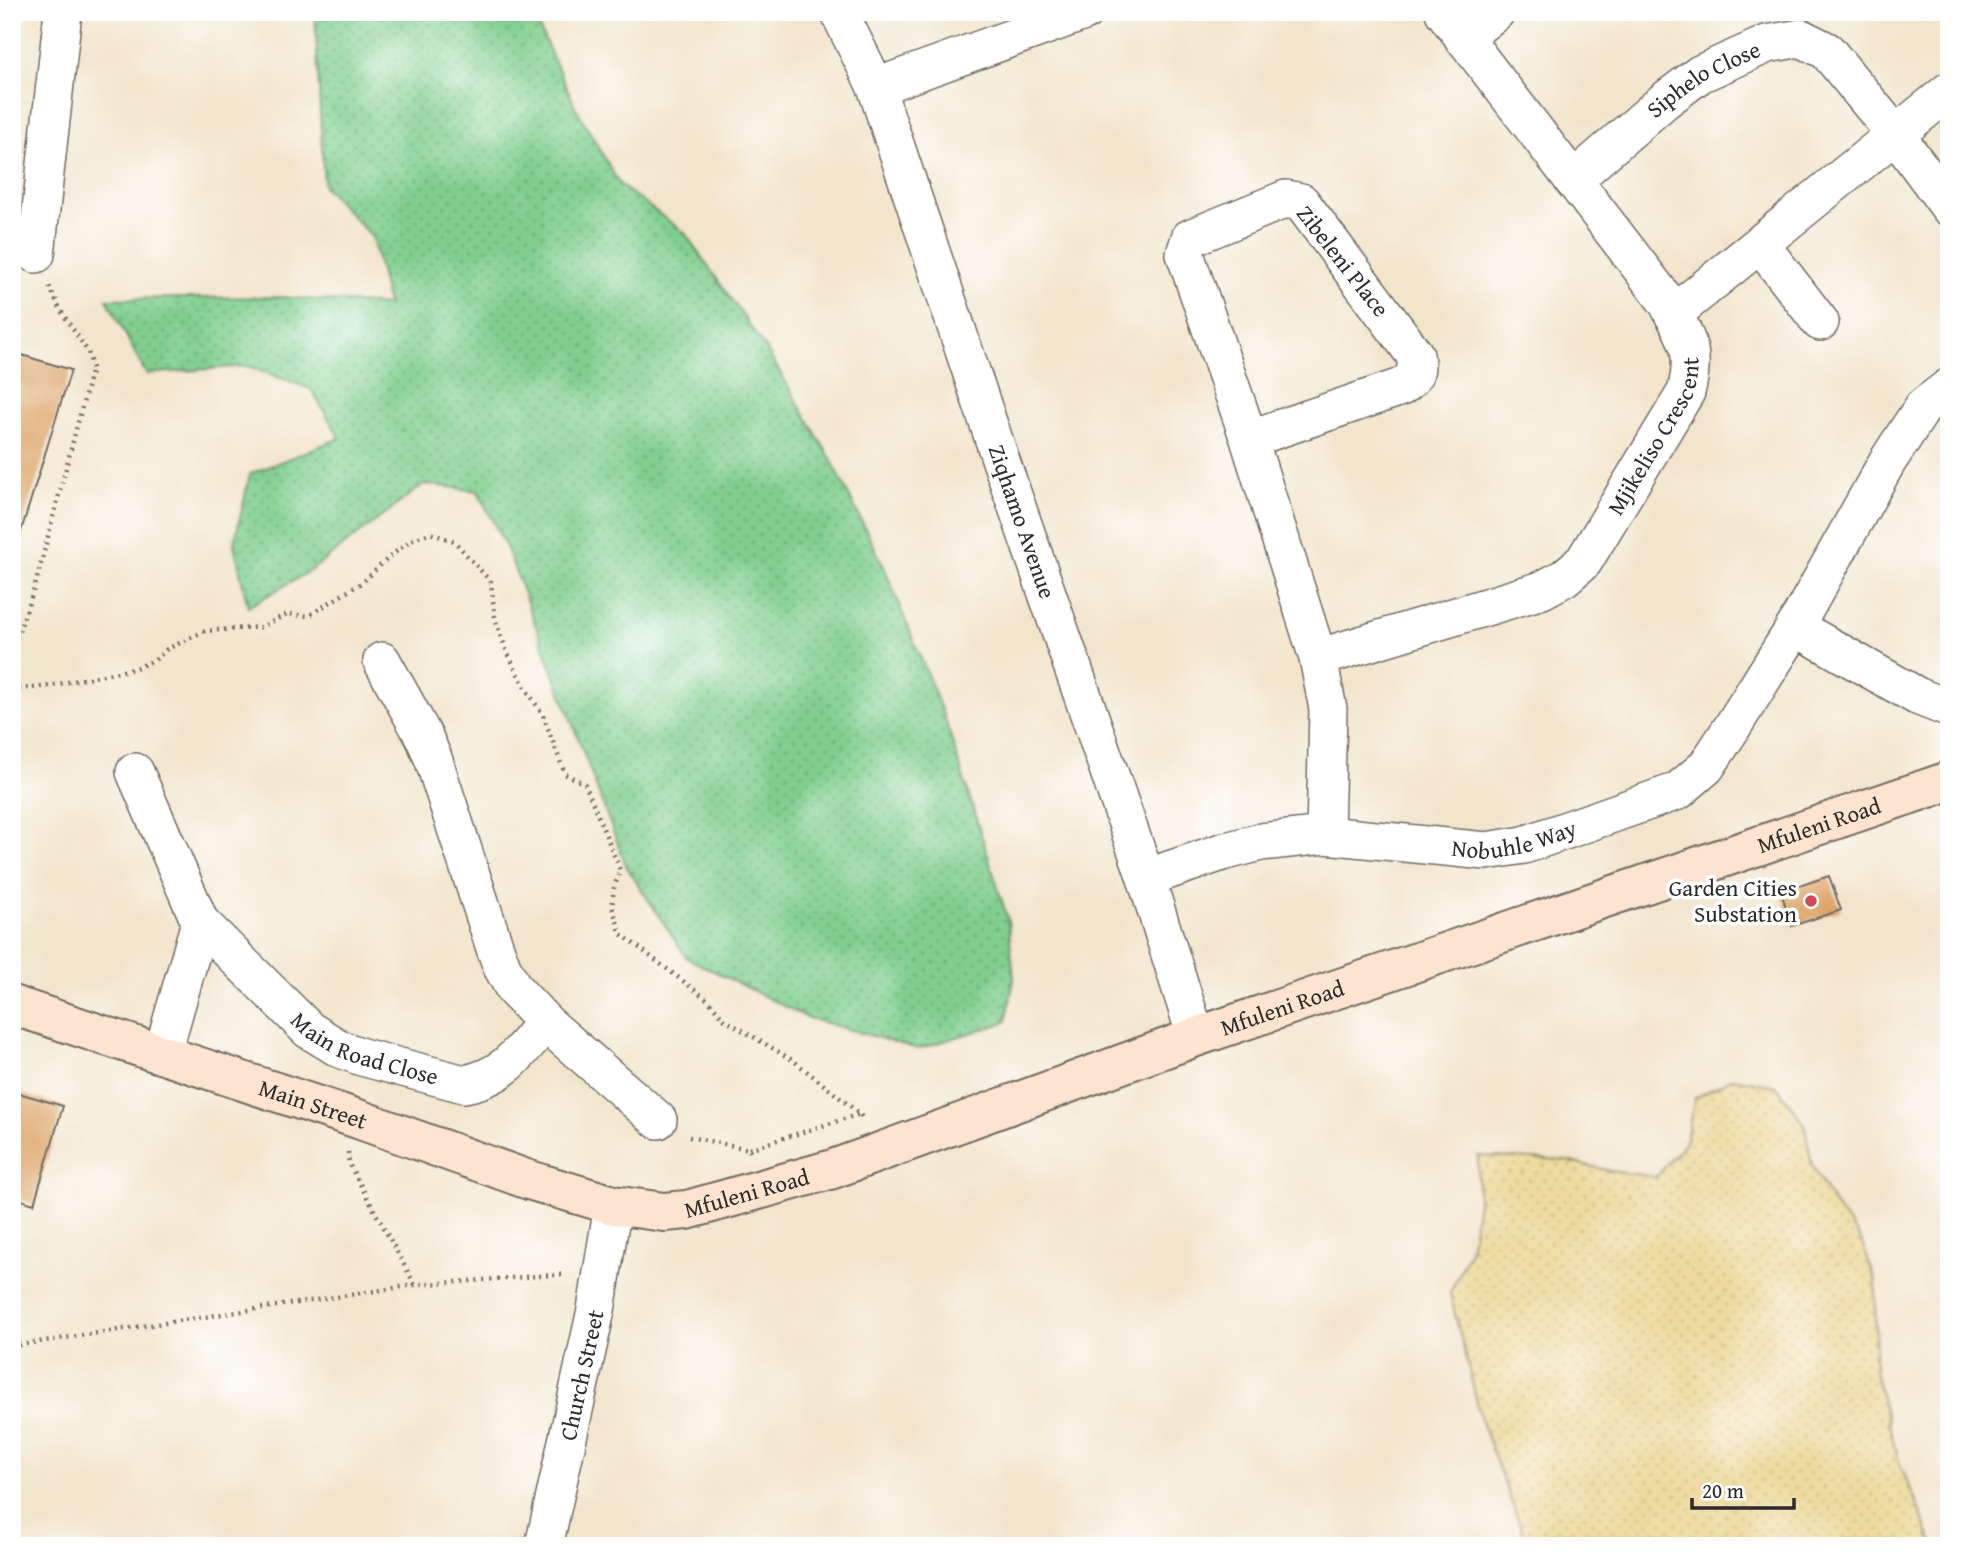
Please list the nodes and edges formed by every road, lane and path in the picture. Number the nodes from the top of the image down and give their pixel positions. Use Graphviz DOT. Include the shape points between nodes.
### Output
graph roads {
  1 [pos="63,12"];
  2 [pos="839,12"];
  3 [pos="1084,12"];
  4 [pos="1496,12"];
  5 [pos="1454,25"];
  6 [pos="876,87"];
  7 [pos="1949,91"];
  8 [pos="1895,134"];
  9 [pos="1573,180"];
  10 [pos="1949,207"];
  11 [pos="1760,244"];
  12 [pos="36,254"];
  13 [pos="1673,314"];
  14 [pos="1820,322"];
  15 [pos="1949,387"];
  16 [pos="1249,439"];
  17 [pos="1795,627"];
  18 [pos="12,651"];
  19 [pos="1318,658"];
  20 [pos="382,661"];
  21 [pos="12,690"];
  22 [pos="1949,706"];
  23 [pos="135,772"];
  24 [pos="1949,781"];
  25 [pos="1325,835"];
  26 [pos="1146,878"];
  27 [pos="200,922"];
  28 [pos="12,1004"];
  29 [pos="545,1022"];
  30 [pos="1196,1037"];
  31 [pos="162,1055"];
  32 [pos="860,1114"];
  33 [pos="658,1120"];
  34 [pos="869,1129"];
  35 [pos="346,1139"];
  36 [pos="749,1149"];
  37 [pos="751,1158"];
  38 [pos="613,1205"];
  39 [pos="579,1273"];
  40 [pos="415,1285"];
  41 [pos="12,1346"];
  42 [pos="544,1546"];
  1 -- 12 [label="street"];
  2 -- 6 [label="street, Ziqhamo Avenue"];
  3 -- 6 [label="street"];
  4 -- 5 [label="street"];
  5 -- 9 [label="street, Mjikeliso Crescent"];
  6 -- 26 [label="street, Ziqhamo Avenue"];
  7 -- 8 [label="street"];
  8 -- 9 [label="street, Siphelo Close" via="1828,51 1801,38 1767,44 1700,74"];
  8 -- 10 [label="street, Siphelo Close"];
  8 -- 11 [label="street"];
  9 -- 13 [label="street, Mjikeliso Crescent"];
  11 -- 13 [label="street"];
  11 -- 14 [label="street"];
  12 -- 18 [label="path" via="61,311 88,352 92,369 36,586"];
  13 -- 19 [label="street, Mjikeliso Crescent" via="1689,343 1691,373 1686,392 1584,561 1542,590"];
  15 -- 17 [label="street, Nobuhle Way" via="1923,407 1887,462"];
  16 -- 16 [label="street, Zibeleni Place" via="1401,387 1417,368 1415,355 1301,202 1294,199 1189,238 1186,244 1185,254"];
  16 -- 19 [label="street, Zibeleni Place"];
  17 -- 22 [label="street" via="1917,696"];
  17 -- 25 [label="street, Nobuhle Way" via="1706,767 1678,791 1540,841 1499,849"];
  19 -- 25 [label="street, Zibeleni Place" via="1328,709"];
  20 -- 29 [label="street" via="433,758 502,967 514,989"];
  21 -- 32 [label="path" via="133,668 205,631 262,627 287,614 308,616 363,582 411,540 430,533 454,541 491,582 495,619 507,652 543,715 565,774 585,784 620,870 612,906 621,934 708,1000 725,1020 794,1061"];
  23 -- 27 [label="street, Main Road Close"];
  24 -- 30 [label="street, Mfuleni Road"];
  25 -- 26 [label="street, Nobuhle Way" via="1261,842"];
  26 -- 30 [label="street, Ziqhamo Avenue"];
  27 -- 29 [label="street, Main Road Close" via="309,1030 362,1057 464,1084 482,1081 512,1063"];
  27 -- 31 [label="street"];
  28 -- 31 [label="street, Main Street"];
  29 -- 33 [label="street"];
  30 -- 38 [label="street, Mfuleni Road" via="832,1169 737,1197 664,1212"];
  31 -- 38 [label="street, Main Street"];
  32 -- 34 [label="path"];
  32 -- 36 [label="path"];
  33 -- 36 [label="path" via="677,1134"];
  35 -- 40 [label="path" via="349,1164"];
  36 -- 37 [label="path"];
  38 -- 42 [label="street, Church Street" via="596,1310"];
  39 -- 40 [label="path"];
  40 -- 41 [label="path"];
}
